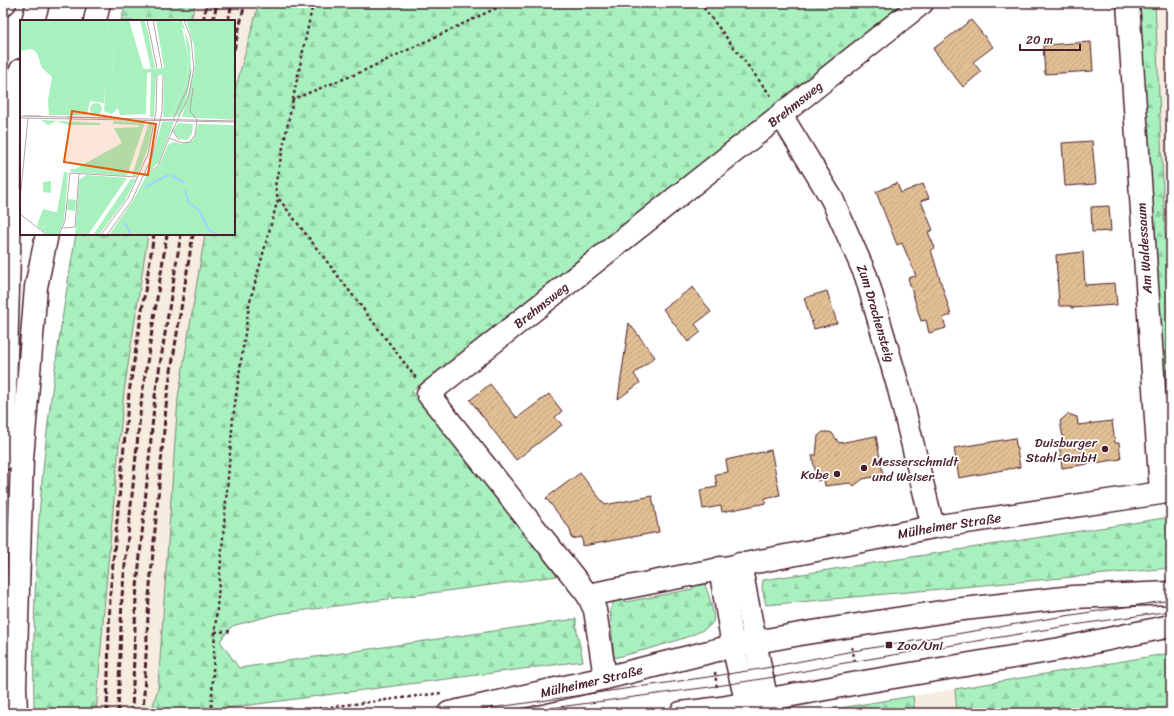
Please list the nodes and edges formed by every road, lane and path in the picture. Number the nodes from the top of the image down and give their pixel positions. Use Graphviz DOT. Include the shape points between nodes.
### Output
graph roads {
  1 [pos="38,3"];
  2 [pos="99,3"];
  3 [pos="313,3"];
  4 [pos="507,3"];
  5 [pos="700,3"];
  6 [pos="922,3"];
  7 [pos="1128,3"];
  8 [pos="33,20"];
  9 [pos="94,20"];
  10 [pos="20,74"];
  11 [pos="293,99"];
  12 [pos="11,113"];
  13 [pos="781,115"];
  14 [pos="3,144"];
  15 [pos="278,199"];
  16 [pos="47,235"];
  17 [pos="428,394"];
  18 [pos="3,459"];
  19 [pos="1161,493"];
  20 [pos="933,527"];
  21 [pos="730,566"];
  22 [pos="1171,593"];
  23 [pos="588,595"];
  24 [pos="849,626"];
  25 [pos="1171,626"];
  26 [pos="233,631"];
  27 [pos="215,632"];
  28 [pos="755,642"];
  29 [pos="733,646"];
  30 [pos="712,652"];
  31 [pos="605,678"];
  32 [pos="858,683"];
  33 [pos="758,707"];
  34 [pos="721,708"];
  35 [pos="16,713"];
  36 [pos="211,713"];
  37 [pos="449,713"];
  38 [pos="681,713"];
  1 -- 8 [label="main road"];
  2 -- 9 [label="main road"];
  3 -- 11 [label="path"];
  4 -- 11 [label="path" via="360,72"];
  5 -- 13 [label="path" via="774,100"];
  6 -- 13 [label="main road, Brehmsweg"];
  7 -- 19 [label="main road, Am Waldessaum"];
  10 -- 12 [label="main road"];
  11 -- 15 [label="path" via="275,186"];
  12 -- 14 [label="main road"];
  12 -- 18 [label="main road"];
  13 -- 17 [label="main road, Brehmsweg"];
  13 -- 20 [label="main road, Zum Drachensteig" via="832,199 866,276 899,389"];
  15 -- 17 [label="path"];
  15 -- 27 [label="path" via="249,305 239,373"];
  16 -- 35 [label="main road" via="36,287 22,459"];
  17 -- 23 [label="main road"];
  19 -- 20 [label="main road, Mülheimer Straße"];
  20 -- 21 [label="main road, Mülheimer Straße"];
  21 -- 23 [label="main road, Mülheimer Straße"];
  21 -- 28 [label="main road"];
  21 -- 29 [label="main road"];
  22 -- 24 [label="main road, Mülheimer Straße" via="1073,597 954,610"];
  23 -- 31 [label="main road" via="595,610"];
  24 -- 28 [label="main road, Mülheimer Straße"];
  24 -- 32 [label="path"];
  25 -- 32 [label="main road" via="1060,649"];
  26 -- 27 [label="path"];
  27 -- 36 [label="path"];
  28 -- 29 [label="main road, Mülheimer Straße"];
  28 -- 33 [label="main road"];
  29 -- 30 [label="main road, Mülheimer Straße"];
  29 -- 33 [label="main road"];
  30 -- 31 [label="main road, Mülheimer Straße"];
  30 -- 34 [label="path"];
  31 -- 37 [label="main road, Mülheimer Straße"];
  32 -- 33 [label="main road"];
  33 -- 34 [label="main road"];
  34 -- 38 [label="main road"];
}
